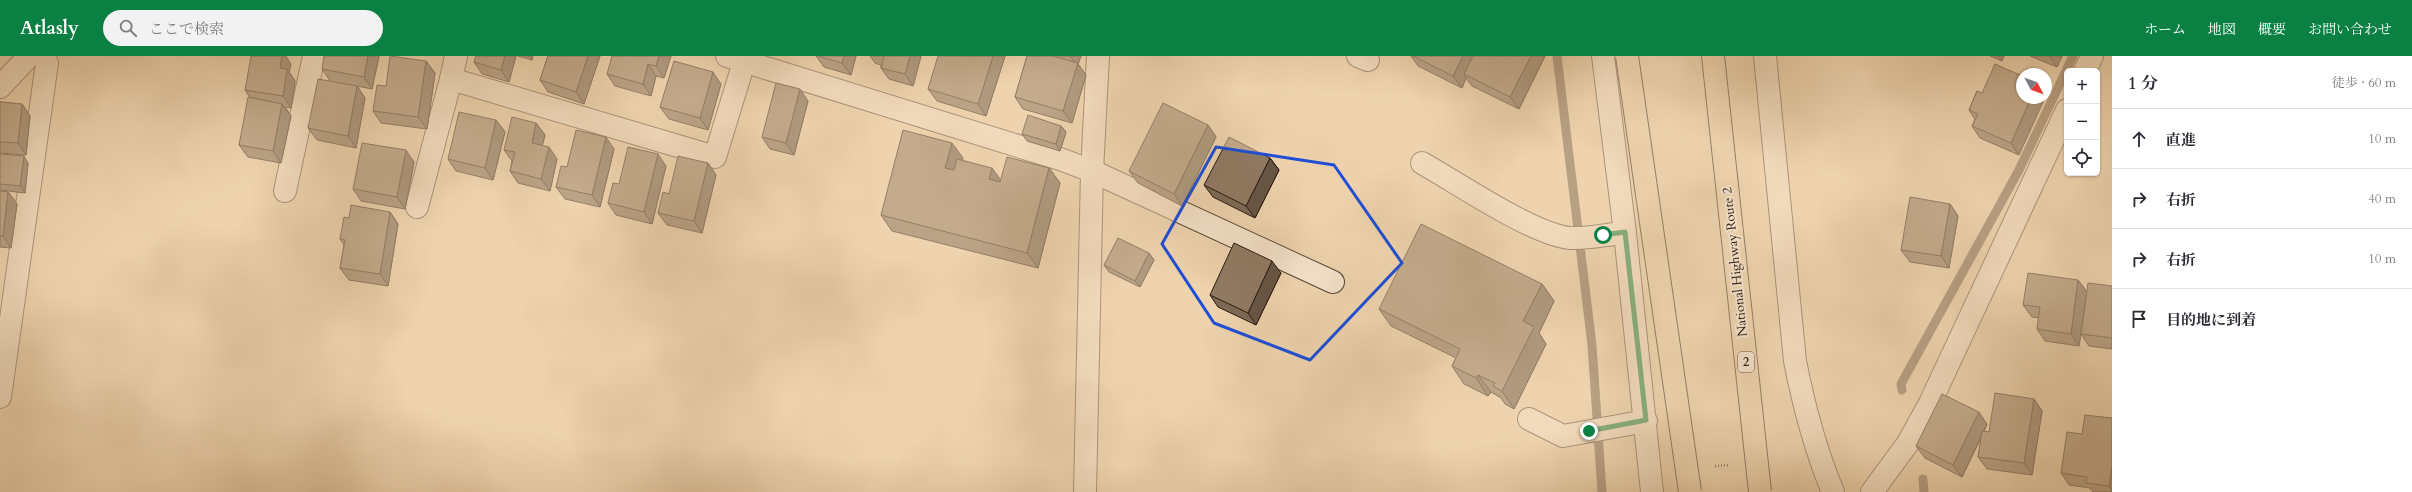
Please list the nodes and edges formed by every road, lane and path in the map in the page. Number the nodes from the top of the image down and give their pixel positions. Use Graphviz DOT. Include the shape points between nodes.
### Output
graph roads {
  1 [pos="29,56"];
  2 [pos="44,56"];
  3 [pos="314,56"];
  4 [pos="456,56"];
  5 [pos="1098,56"];
  6 [pos="1604,56"];
  7 [pos="1627,56"];
  8 [pos="1713,56"];
  9 [pos="1723,56"];
  10 [pos="1765,56"];
  11 [pos="2092,56"];
  12 [pos="735,59"];
  13 [pos="2086,68"];
  14 [pos="451,79"];
  15 [pos="0,87"];
  16 [pos="2064,116"];
  17 [pos="1422,163"];
  18 [pos="1092,171"];
  19 [pos="284,191"];
  20 [pos="417,207"];
  21 [pos="1625,232"];
  22 [pos="1732,232"];
  23 [pos="1333,282"];
  24 [pos="0,397"];
  25 [pos="1529,419"];
  26 [pos="1646,420"];
  27 [pos="1734,465"];
  28 [pos="1711,467"];
  29 [pos="1086,492"];
  30 [pos="1652,492"];
  31 [pos="1690,492"];
  32 [pos="1760,492"];
  33 [pos="1833,492"];
  34 [pos="1872,492"];
  1 -- 15 [label="street"];
  2 -- 24 [label="street" via="47,63"];
  3 -- 19 [label="street"];
  4 -- 14 [label="street"];
  5 -- 18 [label="street"];
  6 -- 21 [label="street"];
  7 -- 31 [label="highway, bridge"];
  8 -- 22 [label="highway, National Highway Route 2 / 2"];
  9 -- 22 [label="highway"];
  10 -- 33 [label="street" via="1795,361 1804,408 1818,456"];
  11 -- 13 [label="street"];
  12 -- 14 [label="street" via="715,157"];
  12 -- 18 [label="street" via="1053,156"];
  14 -- 20 [label="street"];
  16 -- 34 [label="street" via="1930,403 1908,443"];
  17 -- 21 [label="street" via="1546,232 1580,237"];
  18 -- 23 [label="street"];
  18 -- 29 [label="street"];
  21 -- 26 [label="street"];
  22 -- 32 [label="highway, National Highway Route 2 / 2, bridge"];
  25 -- 26 [label="street" via="1563,436"];
  26 -- 30 [label="street"];
  27 -- 28 [label="path"];
}
